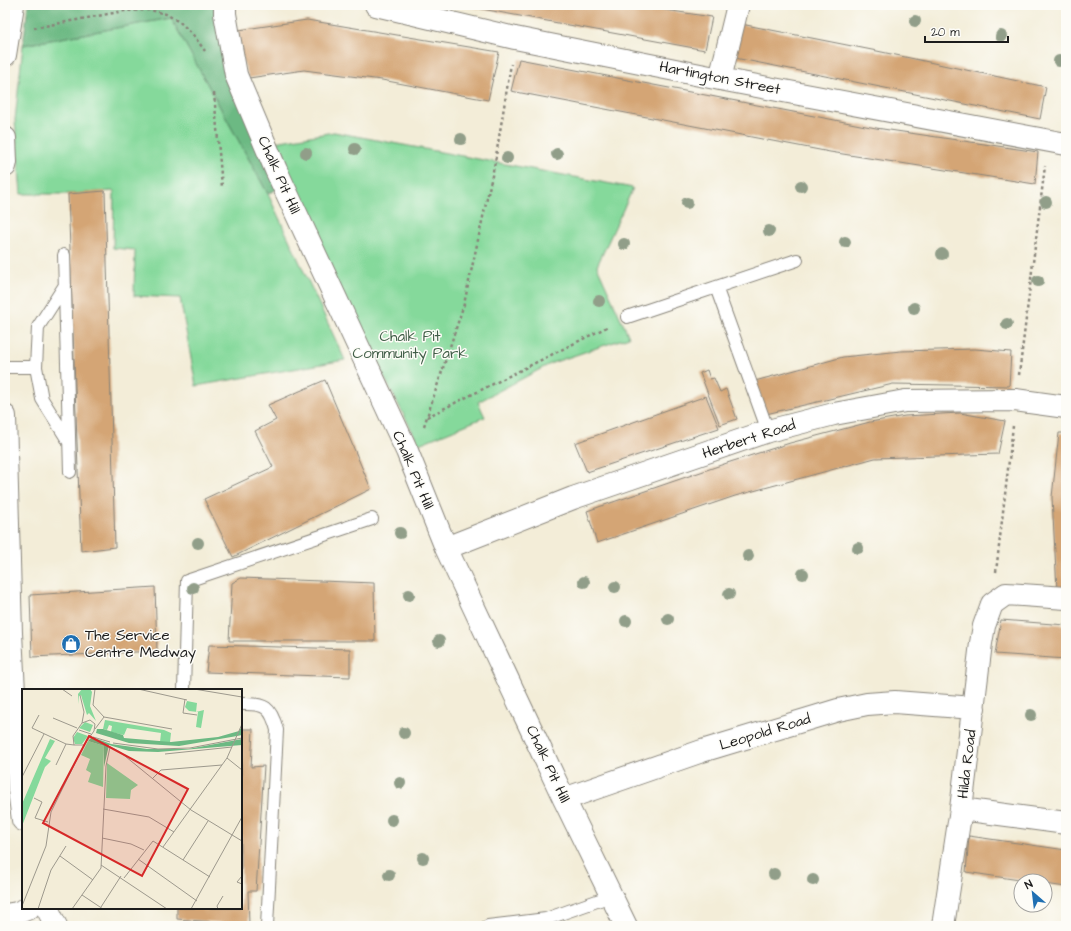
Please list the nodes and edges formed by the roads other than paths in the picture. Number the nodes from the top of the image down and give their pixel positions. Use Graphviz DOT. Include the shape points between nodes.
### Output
graph roads {
  1 [pos="225,5"];
  2 [pos="376,5"];
  3 [pos="738,5"];
  4 [pos="13,8"];
  5 [pos="5,55"];
  6 [pos="720,79"];
  7 [pos="5,138"];
  8 [pos="1057,143"];
  9 [pos="5,166"];
  10 [pos="64,255"];
  11 [pos="797,260"];
  12 [pos="65,285"];
  13 [pos="716,287"];
  14 [pos="627,317"];
  15 [pos="5,367"];
  16 [pos="36,367"];
  17 [pos="1066,407"];
  18 [pos="5,416"];
  19 [pos="768,431"];
  20 [pos="69,443"];
  21 [pos="70,472"];
  22 [pos="372,519"];
  23 [pos="446,548"];
  24 [pos="7,551"];
  25 [pos="1066,598"];
  26 [pos="184,689"];
  27 [pos="242,704"];
  28 [pos="19,706"];
  29 [pos="974,708"];
  30 [pos="564,799"];
  31 [pos="961,809"];
  32 [pos="22,812"];
  33 [pos="1066,823"];
  34 [pos="611,896"];
  35 [pos="27,909"];
  36 [pos="48,909"];
  37 [pos="5,915"];
  38 [pos="56,926"];
  39 [pos="268,926"];
  40 [pos="488,926"];
  41 [pos="626,926"];
  42 [pos="943,926"];
  1 -- 23 [label="street, Chalk Pit Hill" via="239,82 276,170 407,451"];
  2 -- 6 [label="street, Hartington Street" via="515,38"];
  3 -- 6 [label="street"];
  4 -- 5 [label="street"];
  6 -- 8 [label="street, Hartington Street"];
  7 -- 9 [label="street"];
  10 -- 12 [label="lane"];
  11 -- 13 [label="lane"];
  12 -- 16 [label="lane" via="38,327"];
  12 -- 20 [label="lane"];
  13 -- 14 [label="lane"];
  13 -- 19 [label="lane"];
  15 -- 16 [label="lane"];
  16 -- 20 [label="lane" via="42,399"];
  17 -- 19 [label="street, Herbert Road" via="1016,400 904,401 834,414"];
  18 -- 24 [label="street"];
  19 -- 23 [label="street, Herbert Road" via="573,498"];
  20 -- 21 [label="lane"];
  22 -- 26 [label="lane" via="187,581"];
  23 -- 30 [label="street, Chalk Pit Hill"];
  24 -- 28 [label="street"];
  25 -- 29 [label="street, Hilda Road" via="1006,594 992,604 984,626"];
  27 -- 39 [label="lane" via="255,703 266,707 273,715 277,730"];
  28 -- 32 [label="street" via="19,790"];
  29 -- 30 [label="street, Leopold Road" via="895,702 866,704 838,710 702,751"];
  29 -- 31 [label="street, Hilda Road"];
  30 -- 34 [label="street, Chalk Pit Hill"];
  31 -- 33 [label="street"];
  31 -- 42 [label="street, Hilda Road"];
  34 -- 40 [label="lane" via="546,919"];
  34 -- 41 [label="street, Chalk Pit Hill"];
  35 -- 37 [label="street"];
  36 -- 38 [label="street"];
}
